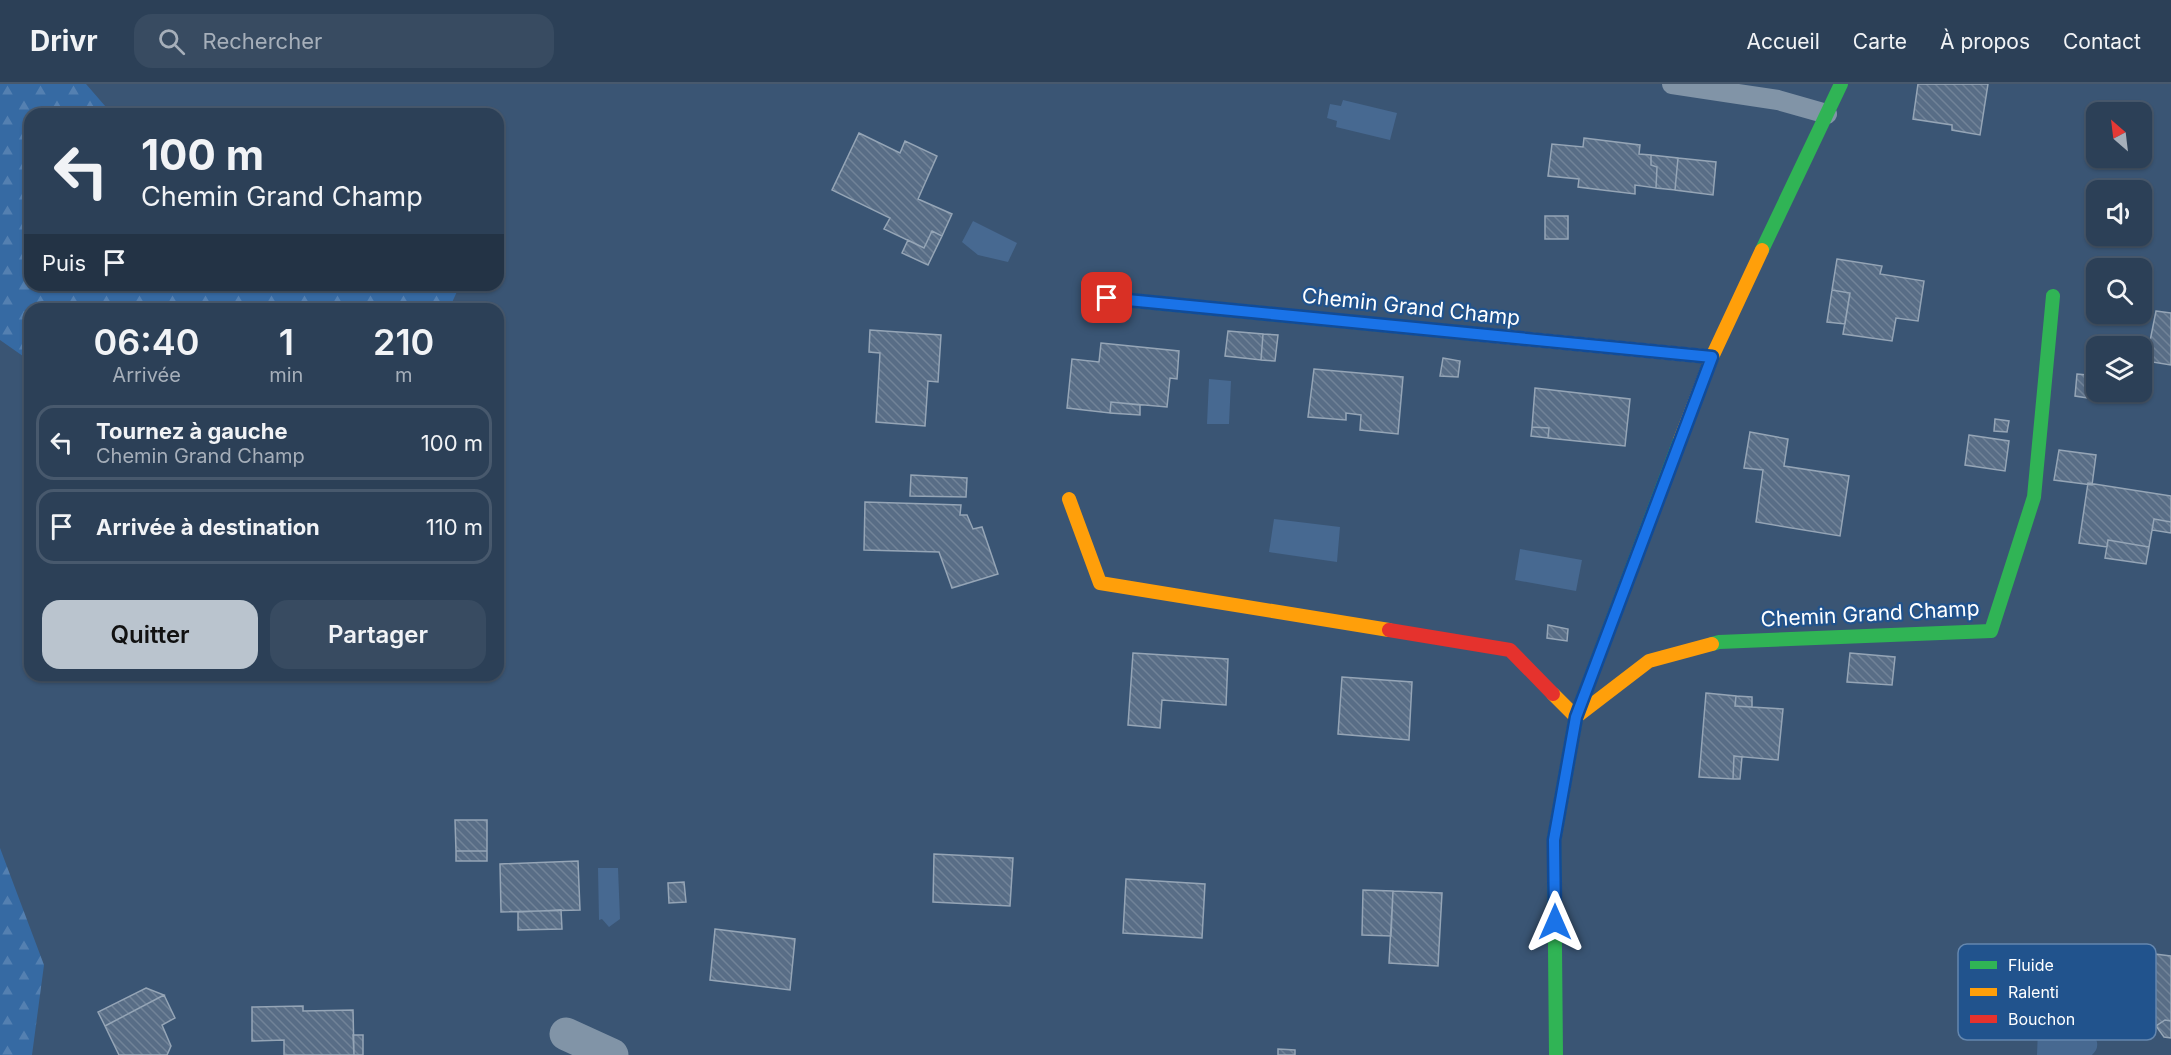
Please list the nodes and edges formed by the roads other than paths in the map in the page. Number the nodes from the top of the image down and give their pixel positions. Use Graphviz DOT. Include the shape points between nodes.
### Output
graph roads {
  1 [pos="1672,84"];
  2 [pos="1841,84"];
  3 [pos="1827,114"];
  4 [pos="2053,296"];
  5 [pos="1107,298"];
  6 [pos="1712,357"];
  7 [pos="1069,499"];
  8 [pos="1576,717"];
  9 [pos="566,1034"];
  10 [pos="612,1055"];
  11 [pos="1556,1055"];
  1 -- 3 [label="lane" via="1778,100"];
  2 -- 3 [label="street"];
  3 -- 6 [label="street"];
  4 -- 8 [label="street, Chemin Grand Champ" via="2034,497 1991,631 1719,642 1649,661"];
  5 -- 6 [label="street, Chemin Grand Champ"];
  6 -- 8 [label="street"];
  7 -- 8 [label="street" via="1100,583 1510,650"];
  8 -- 11 [label="street" via="1554,840"];
  9 -- 10 [label="street"];
}
